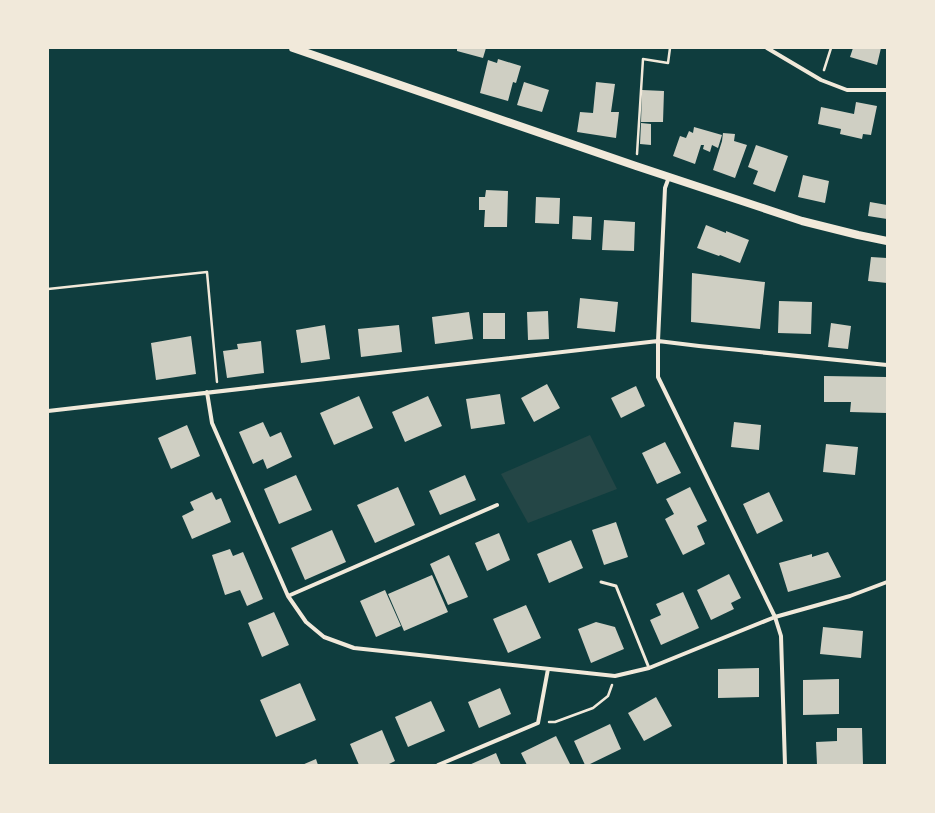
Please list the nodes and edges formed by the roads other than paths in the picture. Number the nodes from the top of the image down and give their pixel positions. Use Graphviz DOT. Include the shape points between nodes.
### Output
graph roads {
  1 [pos="292,48"];
  2 [pos="768,48"];
  3 [pos="887,90"];
  4 [pos="669,177"];
  5 [pos="887,241"];
  6 [pos="658,341"];
  7 [pos="887,365"];
  8 [pos="207,392"];
  9 [pos="48,411"];
  10 [pos="497,505"];
  11 [pos="601,582"];
  12 [pos="887,582"];
  13 [pos="288,596"];
  14 [pos="775,617"];
  15 [pos="649,668"];
  16 [pos="548,669"];
  17 [pos="438,765"];
  18 [pos="784,765"];
  1 -- 4 [label="main road"];
  2 -- 3 [label="street" via="821,80 847,90"];
  4 -- 5 [label="main road" via="802,221"];
  4 -- 6 [label="street" via="665,188"];
  6 -- 7 [label="street"];
  6 -- 8 [label="street"];
  6 -- 14 [label="street" via="658,377"];
  8 -- 9 [label="street"];
  8 -- 13 [label="street" via="212,423"];
  10 -- 13 [label="street"];
  11 -- 15 [label="lane" via="616,586"];
  12 -- 14 [label="street" via="850,596"];
  13 -- 16 [label="street" via="306,622 324,637 354,648"];
  14 -- 15 [label="street"];
  14 -- 18 [label="street" via="781,636"];
  15 -- 16 [label="street" via="615,676"];
  16 -- 17 [label="street" via="538,723"];
}
